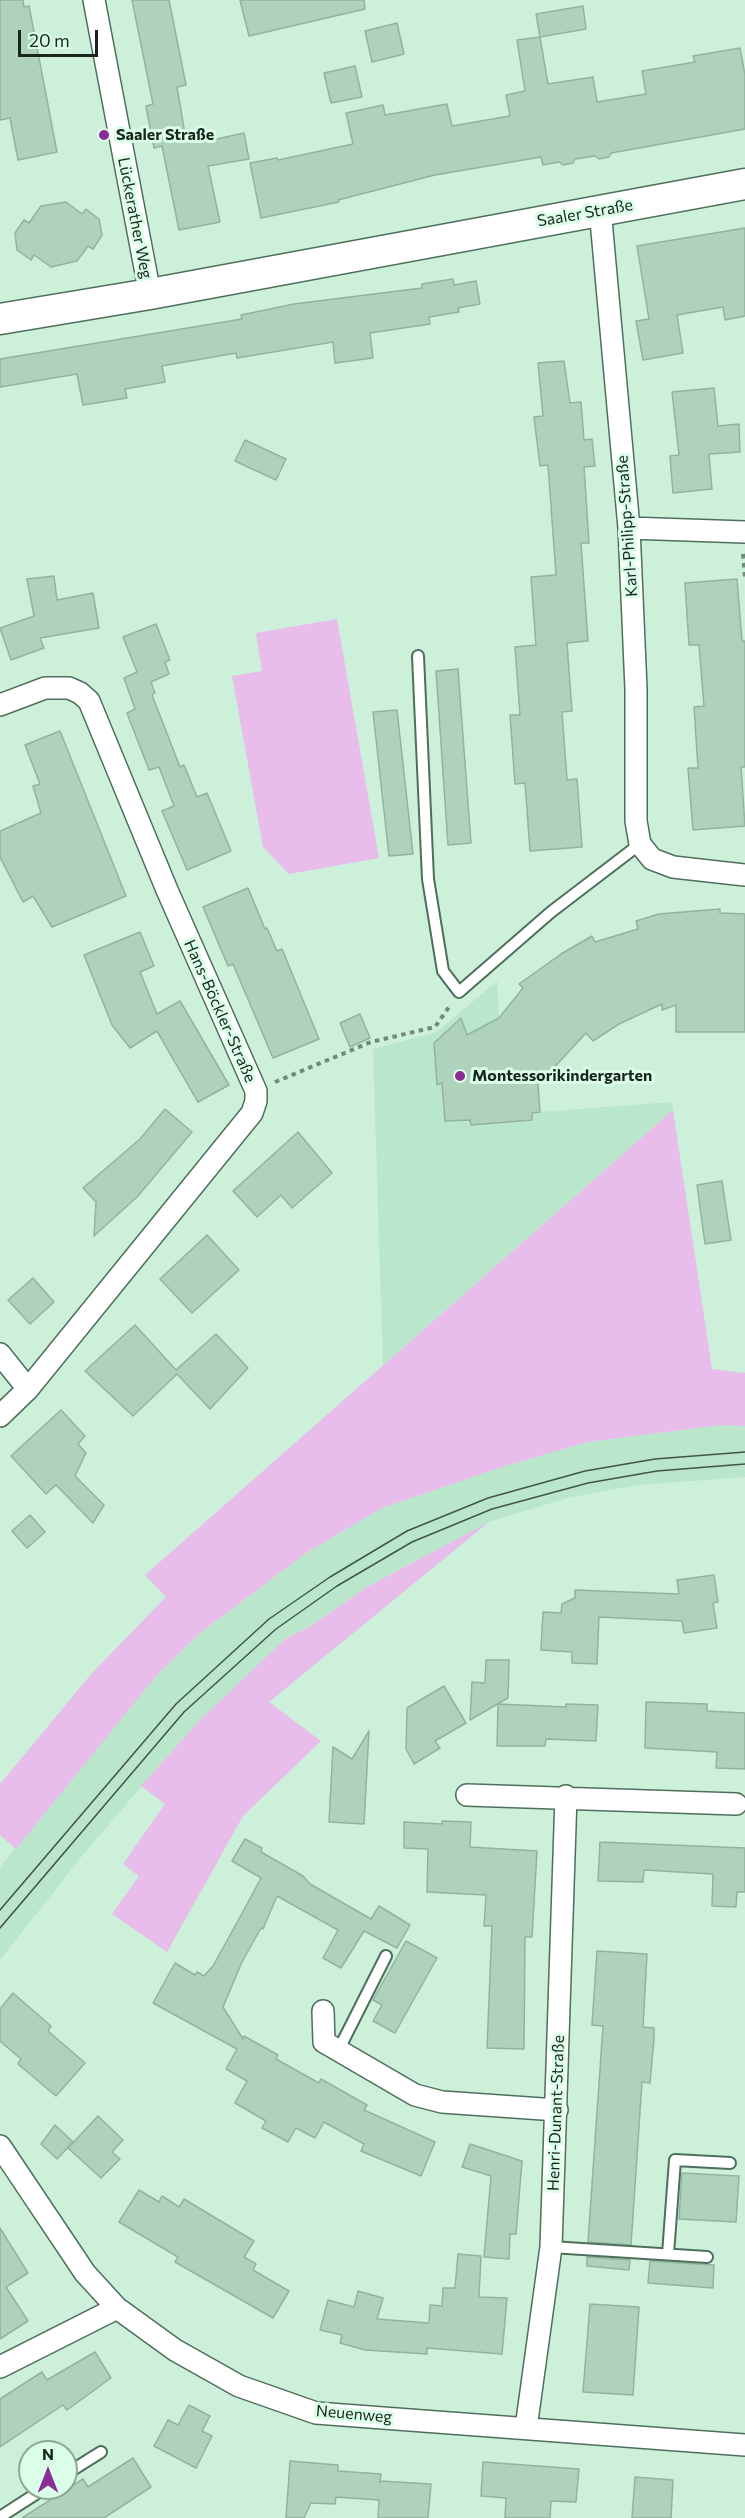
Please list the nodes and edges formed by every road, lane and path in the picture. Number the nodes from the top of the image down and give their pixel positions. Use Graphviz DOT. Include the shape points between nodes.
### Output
graph roads {
  1 [pos="94,0"];
  2 [pos="745,184"];
  3 [pos="600,209"];
  4 [pos="150,294"];
  5 [pos="0,319"];
  6 [pos="629,528"];
  7 [pos="745,532"];
  8 [pos="418,656"];
  9 [pos="0,705"];
  10 [pos="640,844"];
  11 [pos="745,875"];
  12 [pos="459,992"];
  13 [pos="256,1091"];
  14 [pos="0,1354"];
  15 [pos="28,1389"];
  16 [pos="0,1416"];
  17 [pos="467,1795"];
  18 [pos="566,1797"];
  19 [pos="736,1804"];
  20 [pos="386,1956"];
  21 [pos="323,2011"];
  22 [pos="338,2051"];
  23 [pos="557,2110"];
  24 [pos="0,2146"];
  25 [pos="730,2163"];
  26 [pos="550,2247"];
  27 [pos="668,2254"];
  28 [pos="706,2257"];
  29 [pos="117,2308"];
  30 [pos="0,2367"];
  31 [pos="526,2428"];
  32 [pos="745,2445"];
  33 [pos="101,2452"];
  34 [pos="78,2466"];
  35 [pos="26,2500"];
  36 [pos="0,2517"];
  1 -- 4 [label="street, Lückerather Weg"];
  2 -- 3 [label="street, Saaler Straße"];
  3 -- 4 [label="street, Saaler Straße"];
  3 -- 6 [label="street, Karl-Philipp-Straße"];
  4 -- 5 [label="street, Saaler Straße"];
  6 -- 7 [label="street"];
  6 -- 10 [label="street, Karl-Philipp-Straße" via="636,688 636,821"];
  8 -- 12 [label="lane" via="429,879 443,971"];
  9 -- 13 [label="street, Hans-Böckler-Straße" via="45,688 69,688 89,701 166,890"];
  10 -- 11 [label="street" via="652,859 674,867"];
  10 -- 12 [label="lane" via="551,912"];
  12 -- 13 [label="path" via="435,1027 371,1042"];
  13 -- 15 [label="street, Hans-Böckler-Straße" via="252,1113"];
  14 -- 15 [label="street"];
  15 -- 16 [label="street, Hans-Böckler-Straße"];
  17 -- 18 [label="street"];
  18 -- 19 [label="street"];
  18 -- 23 [label="street, Henri-Dunant-Straße"];
  20 -- 22 [label="lane"];
  21 -- 22 [label="street" via="324,2042"];
  22 -- 23 [label="street" via="424,2097 442,2102"];
  23 -- 26 [label="street, Henri-Dunant-Straße"];
  24 -- 29 [label="street, Neuenweg" via="85,2273"];
  25 -- 27 [label="lane" via="675,2160"];
  26 -- 27 [label="lane"];
  26 -- 31 [label="street, Henri-Dunant-Straße"];
  27 -- 28 [label="lane"];
  29 -- 30 [label="street"];
  29 -- 31 [label="street, Neuenweg" via="175,2350 239,2386 316,2413"];
  31 -- 32 [label="street, Neuenweg"];
  33 -- 34 [label="lane"];
  35 -- 36 [label="lane"];
}
